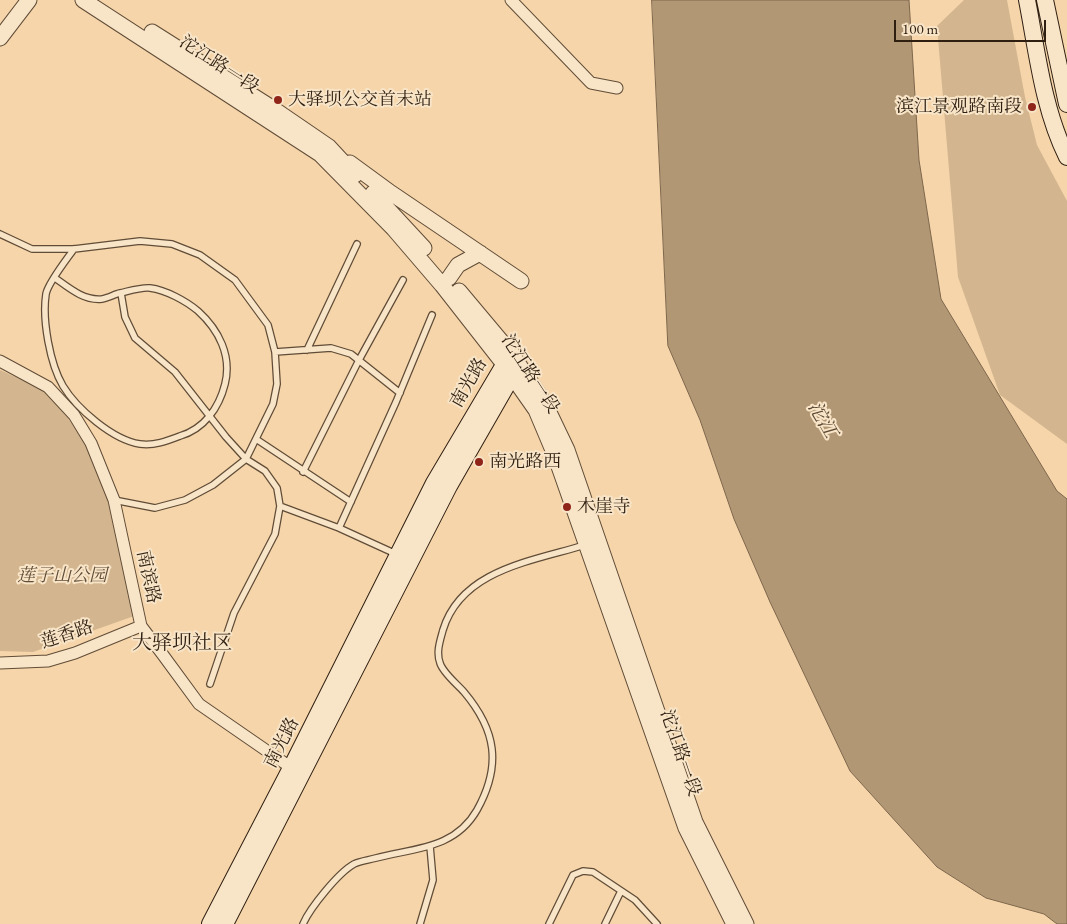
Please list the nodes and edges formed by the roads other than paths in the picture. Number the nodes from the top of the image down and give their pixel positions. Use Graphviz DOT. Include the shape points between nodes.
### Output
graph roads {
  1 [pos="18,0"];
  2 [pos="29,0"];
  3 [pos="83,0"];
  4 [pos="100,0"];
  5 [pos="511,0"];
  6 [pos="1027,0"];
  7 [pos="1045,0"];
  8 [pos="0,22"];
  9 [pos="0,38"];
  10 [pos="617,88"];
  11 [pos="1067,104"];
  12 [pos="324,150"];
  13 [pos="1067,156"];
  14 [pos="0,234"];
  15 [pos="358,244"];
  16 [pos="74,249"];
  17 [pos="480,253"];
  18 [pos="55,278"];
  19 [pos="449,278"];
  20 [pos="403,280"];
  21 [pos="521,281"];
  22 [pos="121,293"];
  23 [pos="432,315"];
  24 [pos="307,350"];
  25 [pos="275,352"];
  26 [pos="358,360"];
  27 [pos="0,361"];
  28 [pos="509,364"];
  29 [pos="400,393"];
  30 [pos="211,416"];
  31 [pos="256,440"];
  32 [pos="246,459"];
  33 [pos="303,472"];
  34 [pos="114,500"];
  35 [pos="351,502"];
  36 [pos="280,506"];
  37 [pos="339,528"];
  38 [pos="594,543"];
  39 [pos="398,555"];
  40 [pos="141,626"];
  41 [pos="0,663"];
  42 [pos="210,684"];
  43 [pos="297,772"];
  44 [pos="430,846"];
  45 [pos="621,890"];
  46 [pos="210,924"];
  47 [pos="225,924"];
  48 [pos="303,924"];
  49 [pos="420,924"];
  50 [pos="549,924"];
  51 [pos="605,924"];
  52 [pos="657,924"];
  53 [pos="734,924"];
  54 [pos="746,924"];
  1 -- 8 [label="street"];
  2 -- 9 [label="street"];
  3 -- 12 [label="street, 沱江路一段"];
  4 -- 12 [label="street, 沱江路一段" via="272,108"];
  5 -- 10 [label="street" via="590,82"];
  6 -- 13 [label="main road" via="1052,116"];
  7 -- 11 [label="main road"];
  12 -- 17 [label="street"];
  12 -- 19 [label="street, 沱江路一段" via="402,222"];
  12 -- 28 [label="street, 沱江路一段"];
  14 -- 16 [label="lane" via="32,249"];
  15 -- 24 [label="lane"];
  16 -- 18 [label="lane"];
  16 -- 25 [label="lane" via="140,241 172,244 200,255 235,280 268,326"];
  17 -- 19 [label="street" via="458,265"];
  17 -- 21 [label="street"];
  18 -- 22 [label="lane" via="78,295 102,299"];
  18 -- 30 [label="lane" via="46,293 52,359 64,386 96,422 124,440 157,444 184,435"];
  19 -- 28 [label="street, 沱江路一段"];
  20 -- 26 [label="lane"];
  22 -- 30 [label="lane" via="125,317 135,338 175,372"];
  22 -- 30 [label="lane" via="149,287 169,294 197,311 220,337 229,369"];
  23 -- 29 [label="lane"];
  24 -- 25 [label="lane"];
  24 -- 26 [label="lane" via="331,348 351,354"];
  25 -- 31 [label="lane" via="277,384 273,404"];
  26 -- 29 [label="lane"];
  26 -- 33 [label="lane"];
  27 -- 34 [label="street, 南滨路" via="48,387 74,415 91,443"];
  28 -- 38 [label="street, 沱江路一段" via="536,410"];
  28 -- 38 [label="street, 沱江路一段" via="545,404 567,450"];
  28 -- 39 [label="main road, 南光路" via="434,483"];
  28 -- 43 [label="main road, 南光路" via="450,486"];
  29 -- 35 [label="lane"];
  30 -- 32 [label="lane"];
  31 -- 32 [label="lane"];
  31 -- 33 [label="lane"];
  32 -- 34 [label="lane" via="213,485 185,500 155,508"];
  32 -- 36 [label="lane" via="265,471 277,488"];
  33 -- 35 [label="lane"];
  34 -- 40 [label="street, 南滨路"];
  35 -- 37 [label="lane"];
  36 -- 37 [label="lane"];
  36 -- 42 [label="lane" via="275,534 234,614"];
  37 -- 39 [label="lane"];
  38 -- 44 [label="lane" via="499,570 466,591 446,623 438,651 440,665 480,711 492,740 492,771 477,810 459,831 440,844"];
  38 -- 53 [label="street, 沱江路一段" via="686,828"];
  38 -- 54 [label="street, 沱江路一段" via="695,822"];
  39 -- 43 [label="main road, 南光路"];
  40 -- 41 [label="street, 莲香路" via="48,661"];
  40 -- 43 [label="street, 南滨路" via="199,704"];
  43 -- 46 [label="main road, 南光路"];
  43 -- 47 [label="main road, 南光路"];
  44 -- 48 [label="lane" via="354,864 309,910"];
  44 -- 49 [label="lane" via="433,880"];
  45 -- 50 [label="lane" via="593,872 573,875"];
  45 -- 51 [label="lane"];
  45 -- 52 [label="lane"];
}
